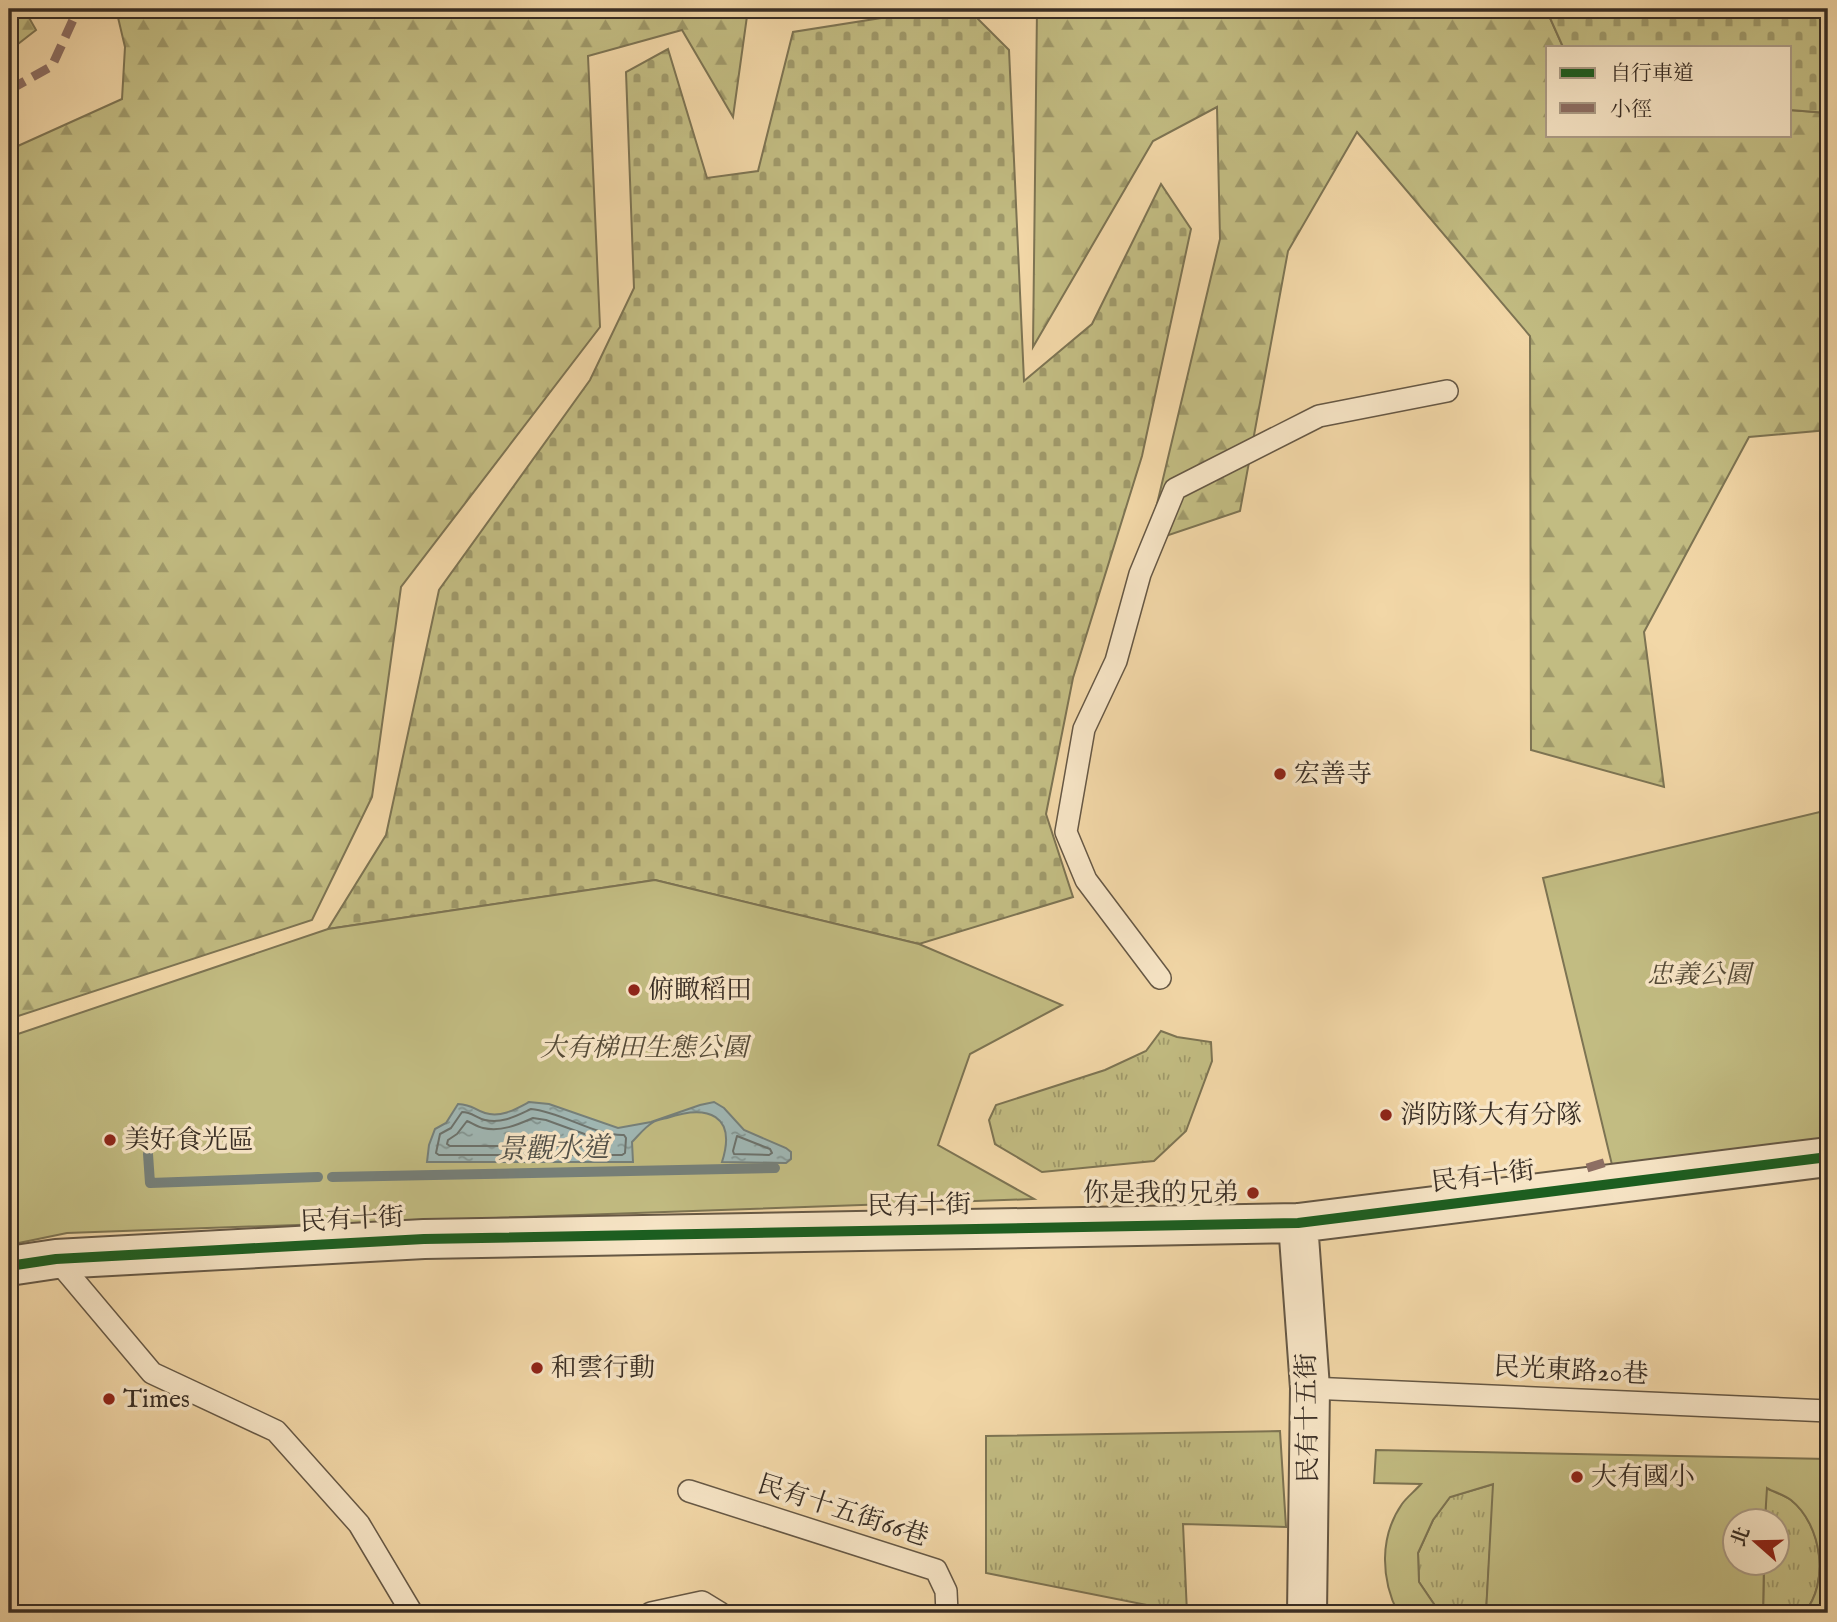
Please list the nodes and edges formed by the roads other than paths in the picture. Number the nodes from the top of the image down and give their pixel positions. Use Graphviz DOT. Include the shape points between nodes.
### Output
graph roads {
  1 [pos="1447,391"];
  2 [pos="1160,978"];
  3 [pos="1828,1157"];
  4 [pos="1298,1223"];
  5 [pos="56,1259"];
  6 [pos="9,1266"];
  7 [pos="1310,1388"];
  8 [pos="1828,1411"];
  9 [pos="689,1492"];
  10 [pos="412,1613"];
  11 [pos="651,1613"];
  12 [pos="720,1613"];
  13 [pos="947,1613"];
  14 [pos="1307,1613"];
  1 -- 2 [label="lane" via="1319,416 1175,489 1140,574 1116,661 1084,729 1066,831 1086,880"];
  3 -- 4 [label="street, 民有十街"];
  4 -- 5 [label="street, 民有十街" via="424,1239"];
  4 -- 7 [label="street, 民有十五街"];
  5 -- 6 [label="street, 民有十街"];
  5 -- 10 [label="lane" via="152,1373 276,1431 359,1524"];
  7 -- 8 [label="lane, 民光東路20巷"];
  7 -- 14 [label="street, 民有十五街"];
  9 -- 13 [label="lane, 民有十五街66巷" via="936,1570 946,1591"];
  11 -- 12 [label="lane" via="702,1602"];
}
